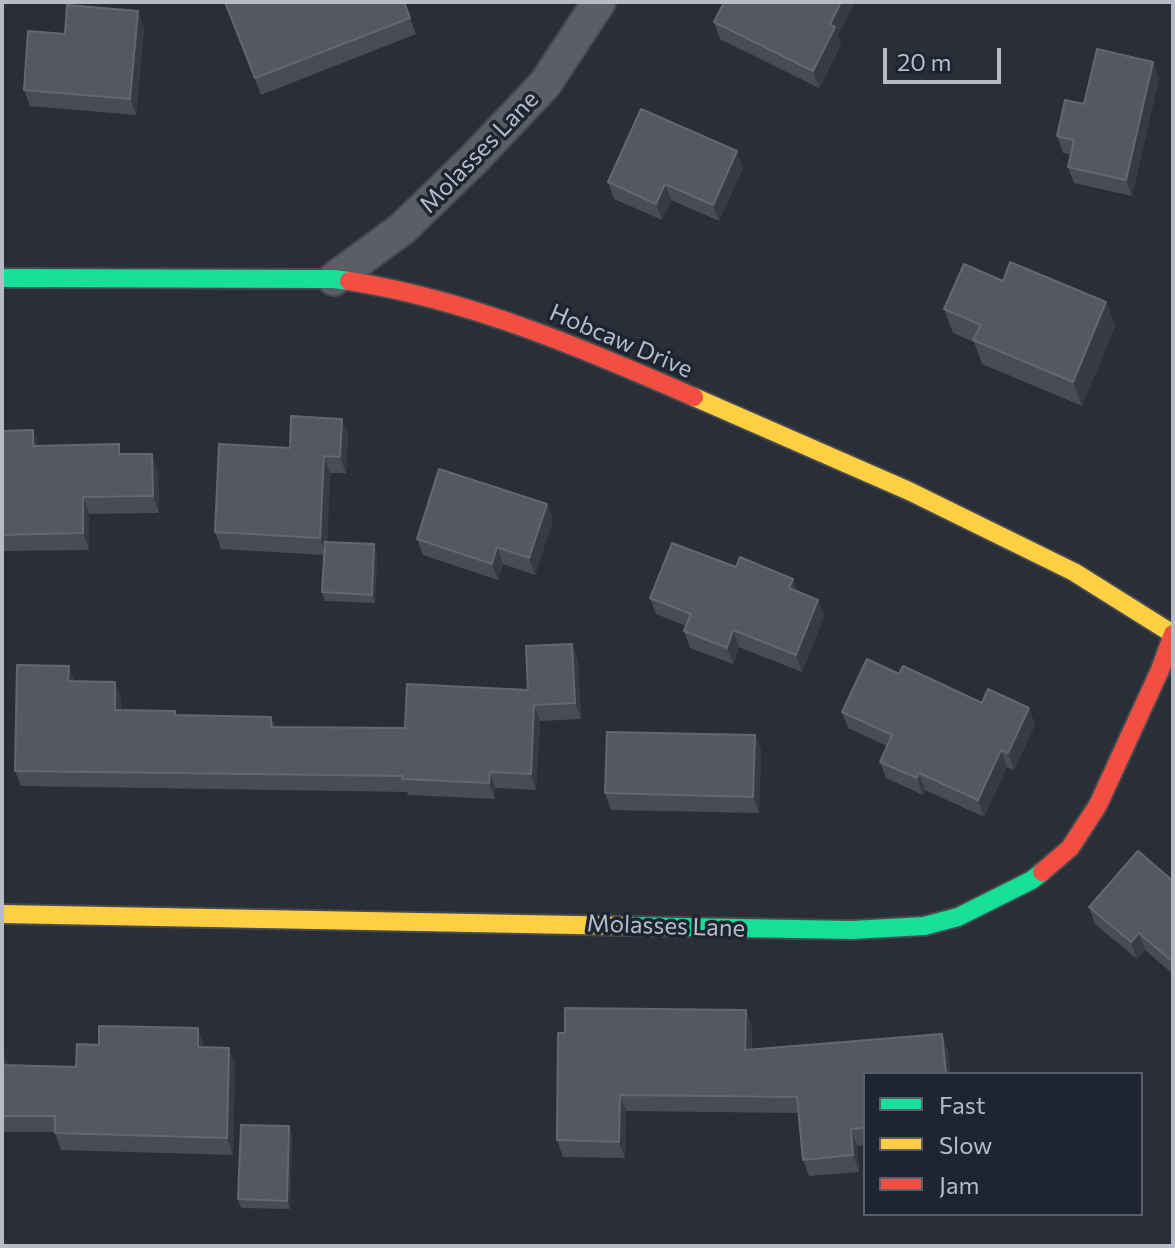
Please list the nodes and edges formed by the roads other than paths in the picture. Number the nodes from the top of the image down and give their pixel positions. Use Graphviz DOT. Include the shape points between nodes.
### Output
graph roads {
  1 [pos="599,2"];
  2 [pos="2,278"];
  3 [pos="334,279"];
  4 [pos="1173,634"];
  5 [pos="2,914"];
  1 -- 3 [label="street, Molasses Lane" via="545,84 473,160 403,228"];
  2 -- 3 [label="street, Hobcaw Drive"];
  3 -- 4 [label="street, Hobcaw Drive" via="398,289 525,326 656,380 909,491 1074,572"];
  4 -- 5 [label="street, Molasses Lane" via="1098,805 1070,848 1032,880 958,917 924,926 852,930"];
}
